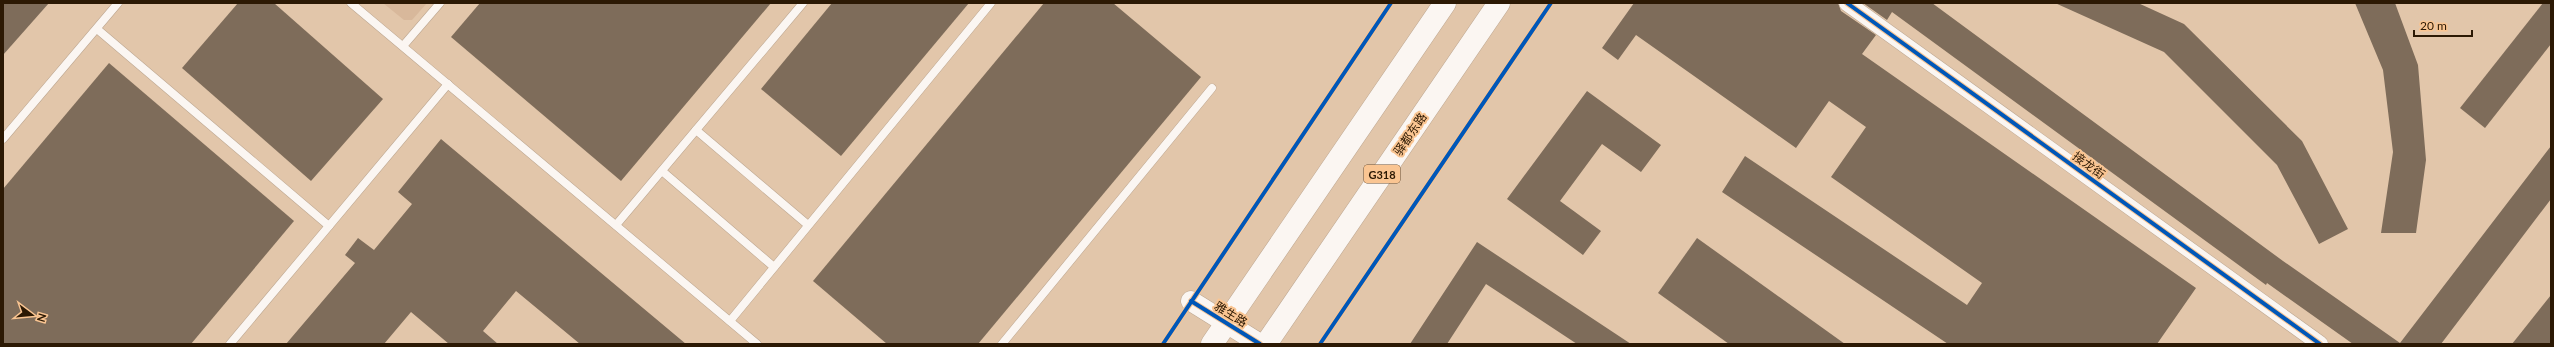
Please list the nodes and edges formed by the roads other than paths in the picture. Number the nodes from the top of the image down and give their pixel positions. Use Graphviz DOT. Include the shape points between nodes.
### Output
graph roads {
  1 [pos="118,3"];
  2 [pos="351,3"];
  3 [pos="440,3"];
  4 [pos="803,3"];
  5 [pos="991,3"];
  6 [pos="1445,3"];
  7 [pos="1499,3"];
  8 [pos="1847,3"];
  9 [pos="97,29"];
  10 [pos="403,46"];
  11 [pos="448,84"];
  12 [pos="1212,88"];
  13 [pos="696,130"];
  14 [pos="3,139"];
  15 [pos="662,171"];
  16 [pos="616,225"];
  17 [pos="808,225"];
  18 [pos="329,226"];
  19 [pos="774,267"];
  20 [pos="1191,301"];
  21 [pos="730,321"];
  22 [pos="1227,322"];
  23 [pos="230,344"];
  24 [pos="757,344"];
  25 [pos="1002,344"];
  26 [pos="1212,344"];
  27 [pos="1260,344"];
  28 [pos="1266,344"];
  29 [pos="2320,344"];
  1 -- 9 [label="lane"];
  2 -- 10 [label="lane"];
  3 -- 10 [label="lane"];
  4 -- 13 [label="lane"];
  5 -- 17 [label="lane"];
  6 -- 22 [label="highway"];
  7 -- 28 [label="highway, 驿都东路 / G318"];
  8 -- 29 [label="street, 接龙街"];
  9 -- 14 [label="lane"];
  9 -- 18 [label="lane"];
  10 -- 11 [label="lane"];
  11 -- 16 [label="lane"];
  11 -- 18 [label="lane"];
  12 -- 25 [label="lane"];
  13 -- 15 [label="lane"];
  13 -- 17 [label="lane"];
  15 -- 16 [label="lane"];
  15 -- 19 [label="lane"];
  16 -- 21 [label="lane"];
  17 -- 19 [label="lane"];
  18 -- 23 [label="lane"];
  19 -- 21 [label="lane"];
  20 -- 22 [label="street, 雅生路"];
  21 -- 24 [label="lane"];
  22 -- 26 [label="highway"];
  22 -- 27 [label="street, 雅生路"];
}
